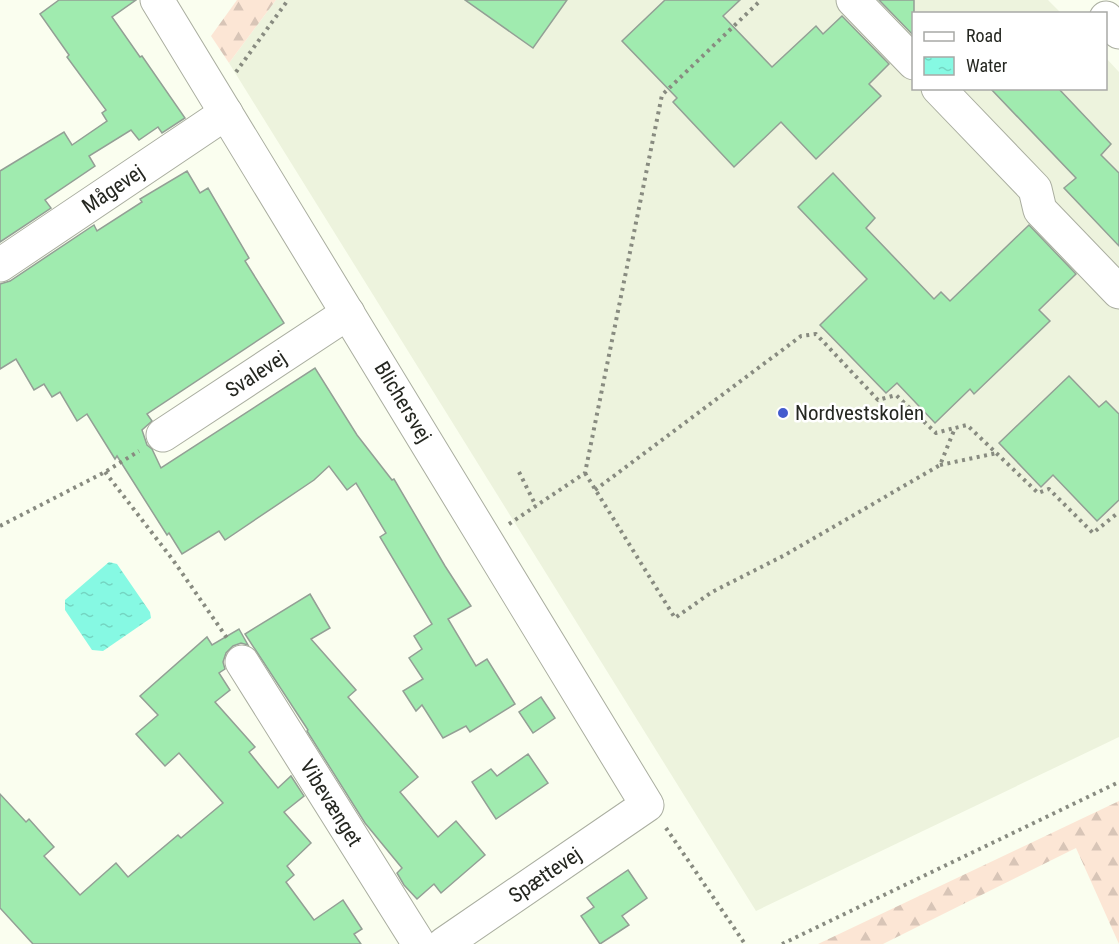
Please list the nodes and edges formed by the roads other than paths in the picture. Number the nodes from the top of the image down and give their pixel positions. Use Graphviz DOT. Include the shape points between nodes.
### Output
graph roads {
  1 [pos="157,0"];
  2 [pos="853,0"];
  3 [pos="1088,0"];
  4 [pos="1099,12"];
  5 [pos="1107,19"];
  6 [pos="1119,32"];
  7 [pos="912,61"];
  8 [pos="940,90"];
  9 [pos="226,113"];
  10 [pos="0,265"];
  11 [pos="1119,292"];
  12 [pos="348,313"];
  13 [pos="163,435"];
  14 [pos="242,662"];
  15 [pos="647,805"];
  16 [pos="419,944"];
  17 [pos="444,944"];
  1 -- 9 [label="street, Blichersvej"];
  2 -- 7 [label="street"];
  3 -- 4 [label="street"];
  5 -- 6 [label="street"];
  8 -- 11 [label="street" via="1035,189 1040,210"];
  9 -- 10 [label="street, Mågevej"];
  9 -- 12 [label="street, Blichersvej"];
  12 -- 13 [label="street, Svalevej"];
  12 -- 15 [label="street, Blichersvej"];
  14 -- 16 [label="street, Vibevænget"];
  15 -- 17 [label="street, Spættevej"];
}
